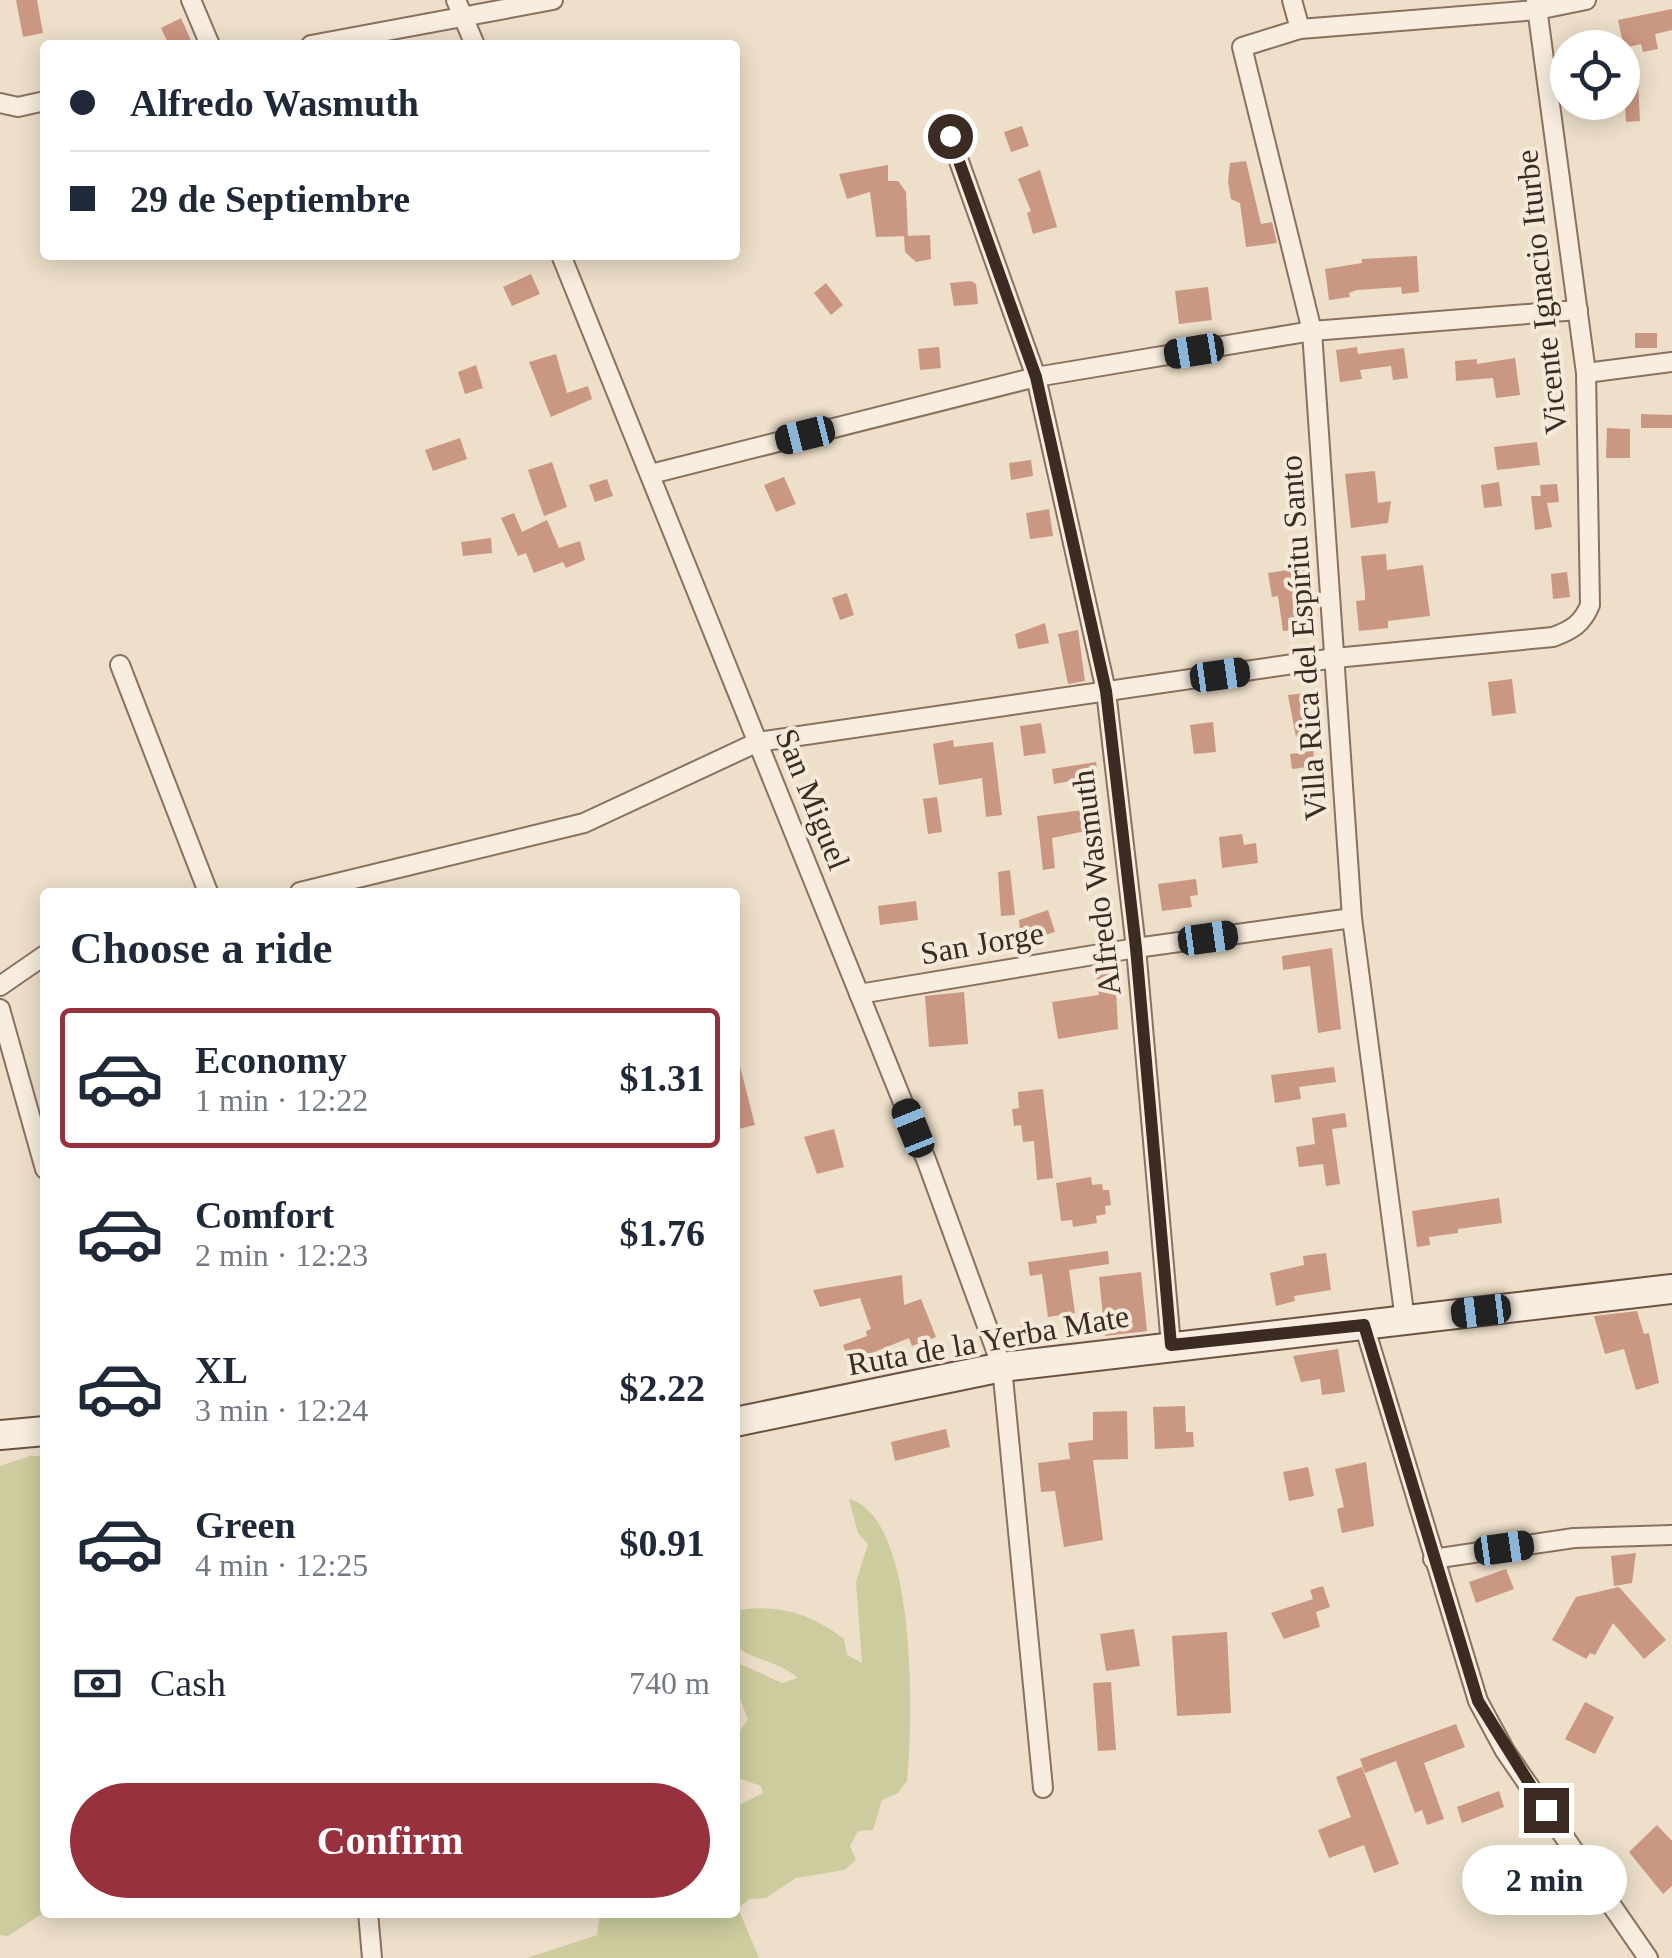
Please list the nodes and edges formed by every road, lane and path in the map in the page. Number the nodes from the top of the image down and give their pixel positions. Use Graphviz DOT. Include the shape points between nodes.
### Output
graph roads {
  1 [pos="191,0"];
  2 [pos="456,0"];
  3 [pos="553,0"];
  4 [pos="1292,0"];
  5 [pos="1586,0"];
  6 [pos="1536,5"];
  7 [pos="464,18"];
  8 [pos="1300,28"];
  9 [pos="208,40"];
  10 [pos="339,40"];
  11 [pos="473,40"];
  12 [pos="40,101"];
  13 [pos="0,103"];
  14 [pos="950,136"];
  15 [pos="563,260"];
  16 [pos="1578,310"];
  17 [pos="1312,331"];
  18 [pos="1672,362"];
  19 [pos="1586,373"];
  20 [pos="1036,377"];
  21 [pos="651,474"];
  22 [pos="1336,658"];
  23 [pos="120,665"];
  24 [pos="1106,691"];
  25 [pos="758,742"];
  26 [pos="206,888"];
  27 [pos="316,888"];
  28 [pos="1352,918"];
  29 [pos="1136,948"];
  30 [pos="40,958"];
  31 [pos="0,986"];
  32 [pos="859,994"];
  33 [pos="0,1009"];
  34 [pos="40,1152"];
  35 [pos="1672,1289"];
  36 [pos="1405,1320"];
  37 [pos="1364,1325"];
  38 [pos="1171,1345"];
  39 [pos="1002,1368"];
  40 [pos="740,1421"];
  41 [pos="40,1431"];
  42 [pos="0,1434"];
  43 [pos="1672,1536"];
  44 [pos="1433,1559"];
  45 [pos="1043,1788"];
  46 [pos="369,1918"];
  47 [pos="372,1958"];
  48 [pos="1648,1958"];
  1 -- 9 [label="street"];
  2 -- 7 [label="street"];
  3 -- 7 [label="street"];
  4 -- 8 [label="street"];
  5 -- 6 [label="street"];
  6 -- 8 [label="street"];
  6 -- 16 [label="street, Vicente Ignacio Iturbe"];
  7 -- 10 [label="street"];
  7 -- 11 [label="street"];
  8 -- 17 [label="street, Villa Rica del Espíritu Santo" via="1242,47"];
  12 -- 13 [label="street"];
  14 -- 20 [label="street, Alfredo Wasmuth"];
  15 -- 21 [label="street, San Miguel"];
  16 -- 17 [label="street"];
  16 -- 19 [label="street, Vicente Ignacio Iturbe"];
  17 -- 20 [label="street"];
  17 -- 22 [label="street, Villa Rica del Espíritu Santo"];
  18 -- 19 [label="street"];
  19 -- 22 [label="street, Vicente Ignacio Iturbe" via="1590,604 1584,620 1552,637"];
  20 -- 21 [label="street"];
  20 -- 24 [label="street, Alfredo Wasmuth"];
  21 -- 25 [label="street, San Miguel"];
  22 -- 24 [label="street"];
  22 -- 28 [label="street, Villa Rica del Espíritu Santo"];
  23 -- 26 [label="street"];
  24 -- 25 [label="street"];
  24 -- 29 [label="street, Alfredo Wasmuth"];
  25 -- 27 [label="street" via="584,823"];
  25 -- 32 [label="street, San Miguel"];
  28 -- 29 [label="street, San Jorge"];
  28 -- 36 [label="street, Villa Rica del Espíritu Santo"];
  29 -- 32 [label="street, San Jorge"];
  29 -- 38 [label="street, Alfredo Wasmuth"];
  30 -- 31 [label="street"];
  32 -- 39 [label="street, San Miguel"];
  33 -- 34 [label="street"];
  35 -- 36 [label="main road, Ruta de la Yerba Mate"];
  36 -- 37 [label="main road, Ruta de la Yerba Mate"];
  37 -- 38 [label="main road, Ruta de la Yerba Mate"];
  37 -- 44 [label="street"];
  38 -- 39 [label="main road, Ruta de la Yerba Mate"];
  39 -- 40 [label="main road, Ruta de la Yerba Mate"];
  39 -- 45 [label="street, San Miguel"];
  41 -- 42 [label="main road"];
  43 -- 44 [label="street" via="1574,1538"];
  44 -- 48 [label="street" via="1478,1701"];
  46 -- 47 [label="street"];
}
